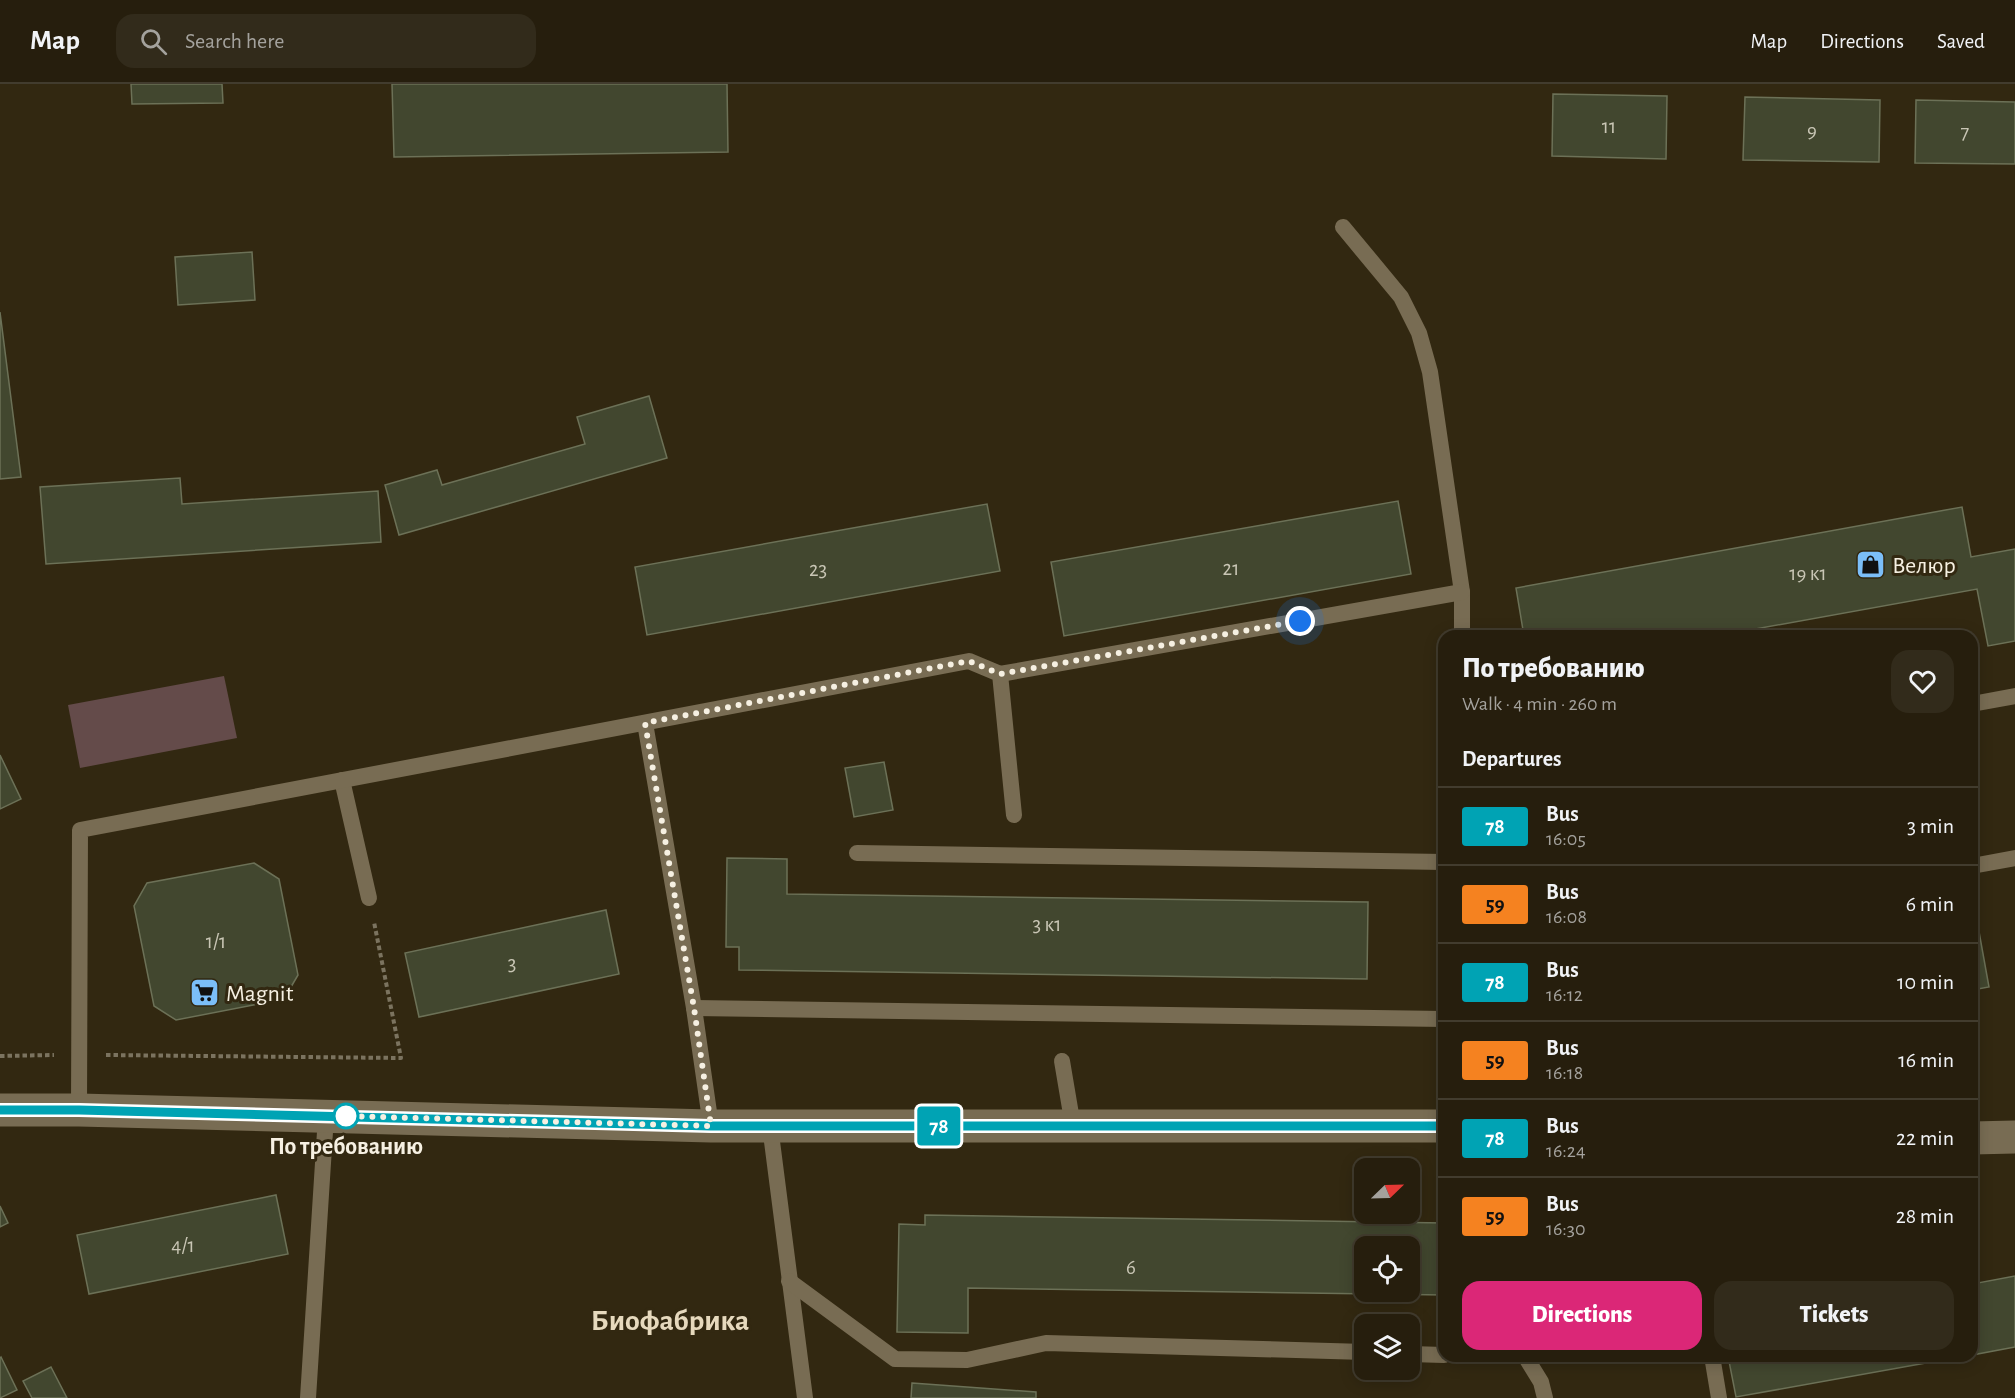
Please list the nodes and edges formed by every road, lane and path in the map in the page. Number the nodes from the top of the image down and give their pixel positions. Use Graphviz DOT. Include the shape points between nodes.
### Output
graph roads {
  1 [pos="1343,227"];
  2 [pos="1462,592"];
  3 [pos="1462,630"];
  4 [pos="1000,674"];
  5 [pos="2015,696"];
  6 [pos="1978,703"];
  7 [pos="645,723"];
  8 [pos="342,780"];
  9 [pos="1014,815"];
  10 [pos="857,853"];
  11 [pos="2015,858"];
  12 [pos="1438,862"];
  13 [pos="1978,865"];
  14 [pos="369,898"];
  15 [pos="694,1008"];
  16 [pos="1438,1019"];
  17 [pos="79,1054"];
  18 [pos="0,1056"];
  19 [pos="1062,1061"];
  20 [pos="0,1110"];
  21 [pos="79,1110"];
  22 [pos="326,1116"];
  23 [pos="711,1126"];
  24 [pos="770,1126"];
  25 [pos="1073,1126"];
  26 [pos="1438,1126"];
  27 [pos="2015,1137"];
  28 [pos="1978,1138"];
  29 [pos="789,1281"];
  30 [pos="1354,1352"];
  31 [pos="1420,1354"];
  32 [pos="1438,1355"];
  33 [pos="1529,1362"];
  34 [pos="1713,1362"];
  35 [pos="308,1398"];
  36 [pos="805,1398"];
  37 [pos="1545,1398"];
  38 [pos="1719,1398"];
  1 -- 2 [label="lane" via="1401,297 1419,333 1430,372"];
  2 -- 3 [label="lane"];
  2 -- 4 [label="lane"];
  4 -- 7 [label="lane" via="969,661"];
  4 -- 9 [label="lane"];
  5 -- 6 [label="lane"];
  7 -- 8 [label="lane"];
  7 -- 15 [label="lane"];
  8 -- 14 [label="lane"];
  8 -- 17 [label="lane" via="80,830"];
  10 -- 12 [label="lane"];
  11 -- 13 [label="lane"];
  14 -- 17 [label="path" via="401,1058"];
  15 -- 16 [label="lane"];
  15 -- 23 [label="lane"];
  17 -- 18 [label="path"];
  17 -- 21 [label="lane"];
  19 -- 25 [label="lane"];
  20 -- 21 [label="street"];
  21 -- 22 [label="street"];
  22 -- 23 [label="street"];
  22 -- 35 [label="lane"];
  23 -- 24 [label="street"];
  24 -- 25 [label="street"];
  24 -- 29 [label="lane"];
  25 -- 26 [label="street"];
  27 -- 28 [label="street"];
  29 -- 30 [label="lane" via="895,1359 967,1360 1046,1343"];
  29 -- 36 [label="lane"];
  31 -- 32 [label="lane"];
  33 -- 37 [label="lane"];
  34 -- 38 [label="lane"];
}
